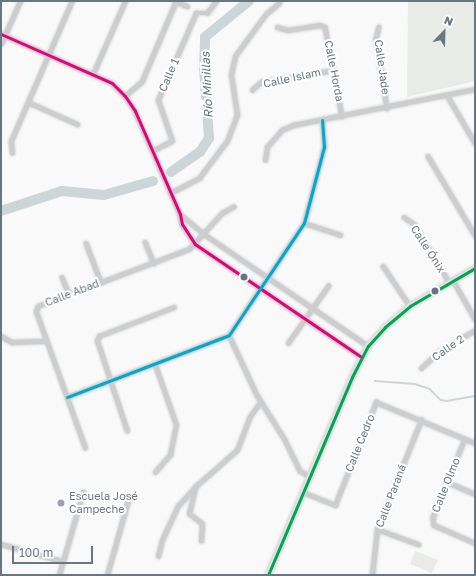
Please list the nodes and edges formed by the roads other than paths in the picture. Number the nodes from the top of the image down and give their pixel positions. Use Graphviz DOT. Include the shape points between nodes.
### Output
graph roads {
  1 [pos="20,1"];
  2 [pos="72,1"];
  3 [pos="125,1"];
  4 [pos="176,1"];
  5 [pos="216,1"];
  6 [pos="279,3"];
  7 [pos="186,6"];
  8 [pos="276,27"];
  9 [pos="379,27"];
  10 [pos="3,35"];
  11 [pos="1,44"];
  12 [pos="49,55"];
  13 [pos="334,70"];
  14 [pos="93,74"];
  15 [pos="475,89"];
  16 [pos="252,90"];
  17 [pos="447,95"];
  18 [pos="125,96"];
  19 [pos="28,102"];
  20 [pos="387,108"];
  21 [pos="342,116"];
  22 [pos="322,120"];
  23 [pos="77,124"];
  24 [pos="475,143"];
  25 [pos="152,151"];
  26 [pos="12,153"];
  27 [pos="428,156"];
  28 [pos="266,160"];
  29 [pos="170,193"];
  30 [pos="234,207"];
  31 [pos="180,214"];
  32 [pos="404,217"];
  33 [pos="304,223"];
  34 [pos="204,234"];
  35 [pos="340,235"];
  36 [pos="475,235"];
  37 [pos="145,242"];
  38 [pos="86,243"];
  39 [pos="196,244"];
  40 [pos="154,263"];
  41 [pos="383,266"];
  42 [pos="475,268"];
  43 [pos="62,277"];
  44 [pos="268,279"];
  45 [pos="451,281"];
  46 [pos="100,282"];
  47 [pos="328,286"];
  48 [pos="261,290"];
  49 [pos="69,294"];
  50 [pos="410,306"];
  51 [pos="174,307"];
  52 [pos="312,309"];
  53 [pos="305,319"];
  54 [pos="475,319"];
  55 [pos="475,330"];
  56 [pos="1,336"];
  57 [pos="229,336"];
  58 [pos="46,341"];
  59 [pos="288,343"];
  60 [pos="368,346"];
  61 [pos="361,357"];
  62 [pos="155,364"];
  63 [pos="421,368"];
  64 [pos="111,381"];
  65 [pos="67,397"];
  66 [pos="260,402"];
  67 [pos="421,420"];
  68 [pos="127,431"];
  69 [pos="465,439"];
  70 [pos="475,443"];
  71 [pos="85,448"];
  72 [pos="155,472"];
  73 [pos="310,476"];
  74 [pos="447,482"];
  75 [pos="195,487"];
  76 [pos="83,492"];
  77 [pos="303,492"];
  78 [pos="475,494"];
  79 [pos="128,501"];
  80 [pos="377,529"];
  81 [pos="201,541"];
  82 [pos="475,543"];
  83 [pos="1,544"];
  84 [pos="418,544"];
  85 [pos="158,556"];
  86 [pos="62,561"];
  87 [pos="59,575"];
  88 [pos="107,575"];
  89 [pos="268,575"];
  90 [pos="372,575"];
  1 -- 10 [label="street"];
  2 -- 12 [label="street"];
  3 -- 14 [label="street"];
  4 -- 7 [label="street"];
  4 -- 18 [label="street" via="142,81"];
  5 -- 25 [label="street, Calle 1" via="207,13 196,13 158,100 172,141"];
  6 -- 29 [label="street" via="266,14 234,56 231,75 237,115 227,141 199,178"];
  8 -- 13 [label="street, Calle Horda" via="288,30 320,25 325,27"];
  9 -- 20 [label="street, Calle Jade" via="376,39"];
  10 -- 11 [label="street"];
  10 -- 12 [label="street"];
  12 -- 14 [label="street"];
  12 -- 19 [label="street"];
  13 -- 16 [label="street, Calle Islam" via="261,82"];
  13 -- 21 [label="street, Calle Horda"];
  14 -- 18 [label="street" via="112,83"];
  15 -- 17 [label="street"];
  17 -- 20 [label="street"];
  17 -- 24 [label="street"];
  18 -- 25 [label="street" via="135,111"];
  19 -- 23 [label="street"];
  19 -- 26 [label="street" via="11,141"];
  20 -- 21 [label="street"];
  21 -- 22 [label="street"];
  22 -- 28 [label="street" via="293,125 282,130 267,147"];
  22 -- 33 [label="street" via="324,147"];
  25 -- 29 [label="street"];
  27 -- 36 [label="street"];
  29 -- 31 [label="street"];
  30 -- 34 [label="street, Calle Abad" via="222,213"];
  31 -- 34 [label="street"];
  31 -- 39 [label="street" via="182,224"];
  32 -- 45 [label="street, Calle Ónix" via="414,224"];
  33 -- 35 [label="street"];
  33 -- 44 [label="street"];
  34 -- 39 [label="street, Calle Abad"];
  34 -- 44 [label="street"];
  37 -- 40 [label="street"];
  38 -- 46 [label="street"];
  39 -- 40 [label="street, Calle Abad"];
  39 -- 48 [label="street"];
  40 -- 46 [label="street, Calle Abad"];
  41 -- 50 [label="street"];
  42 -- 45 [label="street"];
  43 -- 49 [label="street"];
  44 -- 48 [label="street"];
  44 -- 52 [label="street"];
  45 -- 50 [label="street"];
  45 -- 54 [label="street"];
  46 -- 49 [label="street, Calle Abad"];
  47 -- 52 [label="street"];
  48 -- 53 [label="street"];
  48 -- 57 [label="street"];
  49 -- 58 [label="street, Calle Abad" via="38,306 36,312"];
  50 -- 60 [label="street" via="385,327"];
  51 -- 64 [label="street" via="99,336 97,341"];
  52 -- 53 [label="street"];
  52 -- 60 [label="street"];
  53 -- 59 [label="street"];
  53 -- 61 [label="street"];
  55 -- 63 [label="street, Calle 2" via="440,351"];
  56 -- 58 [label="street" via="12,342"];
  57 -- 62 [label="street"];
  57 -- 66 [label="street"];
  58 -- 65 [label="street, Calle Abad"];
  60 -- 61 [label="street"];
  61 -- 73 [label="street"];
  62 -- 64 [label="street"];
  62 -- 72 [label="street" via="176,425 170,455"];
  64 -- 65 [label="street"];
  64 -- 68 [label="street"];
  65 -- 71 [label="street, Calle Abad"];
  66 -- 73 [label="street" via="285,440 300,471"];
  66 -- 75 [label="street" via="249,418 237,450"];
  67 -- 69 [label="street, Calle Cedro"];
  67 -- 77 [label="street, Calle Cedro" via="376,402 335,505"];
  67 -- 80 [label="street, Calle Paraná"];
  69 -- 70 [label="street, Calle Cedro"];
  69 -- 74 [label="street, Calle Olmo"];
  73 -- 77 [label="street"];
  74 -- 78 [label="street"];
  74 -- 82 [label="street, Calle Olmo" via="433,518 434,525"];
  75 -- 81 [label="street" via="189,514 202,524"];
  75 -- 85 [label="street" via="178,506 162,540"];
  76 -- 86 [label="street"];
  77 -- 89 [label="street"];
  79 -- 88 [label="street"];
  80 -- 84 [label="street"];
  80 -- 90 [label="street, Calle Paraná"];
  83 -- 86 [label="street"];
  86 -- 87 [label="street"];
}
